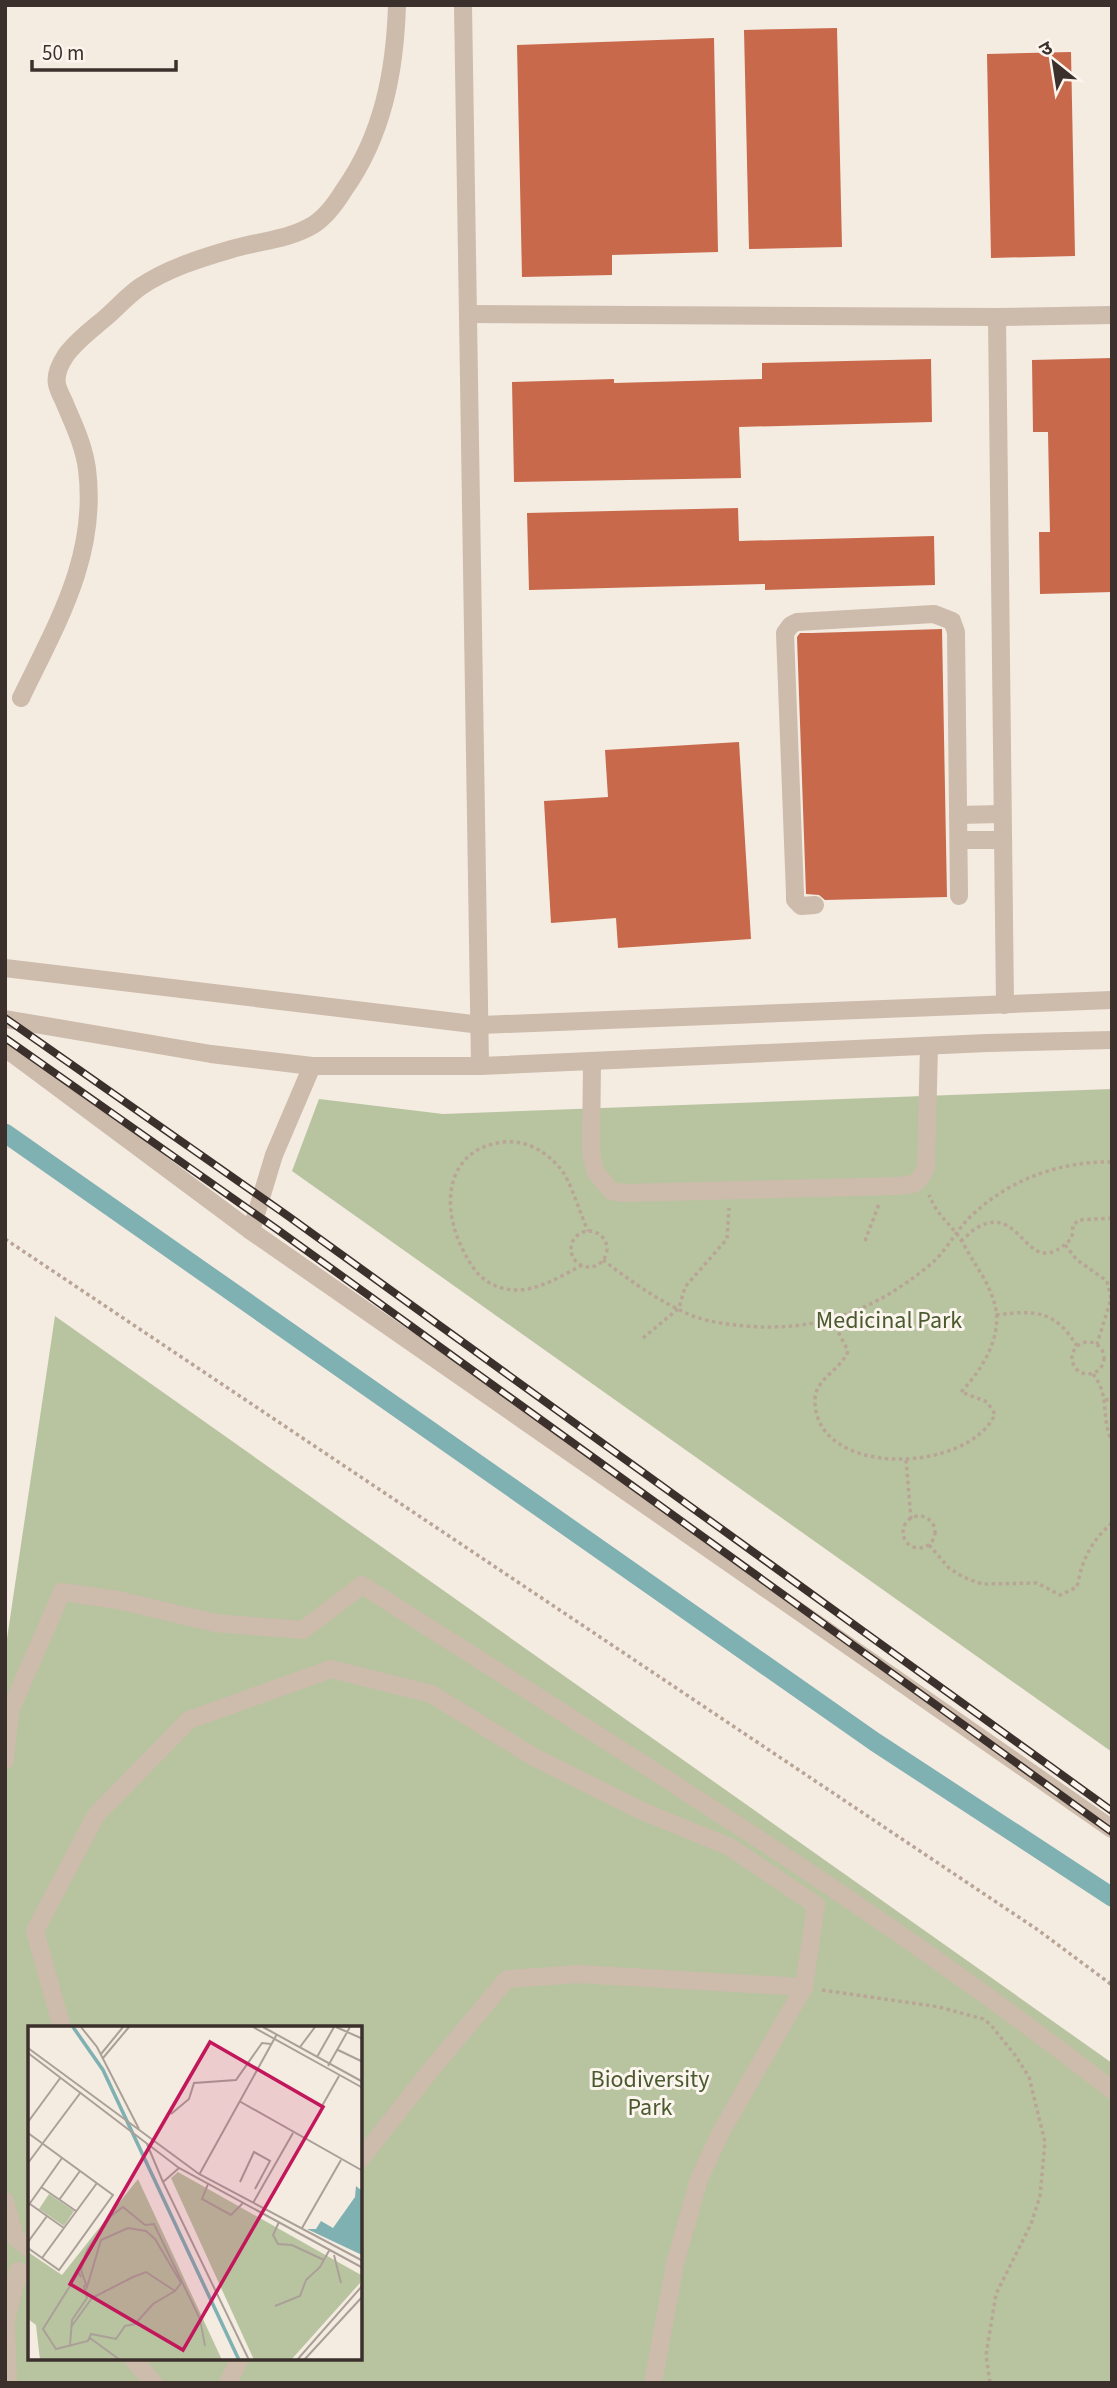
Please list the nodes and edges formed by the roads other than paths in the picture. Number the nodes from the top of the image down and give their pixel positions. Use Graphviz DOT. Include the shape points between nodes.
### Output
graph roads {
  1 [pos="397,5"];
  2 [pos="463,5"];
  3 [pos="469,314"];
  4 [pos="1112,315"];
  5 [pos="997,317"];
  6 [pos="21,698"];
  7 [pos="958,814"];
  8 [pos="1002,814"];
  9 [pos="958,840"];
  10 [pos="1003,840"];
  11 [pos="959,896"];
  12 [pos="815,905"];
  13 [pos="5,968"];
  14 [pos="1112,1000"];
  15 [pos="1005,1005"];
  16 [pos="5,1019"];
  17 [pos="481,1025"];
  18 [pos="1112,1040"];
  19 [pos="929,1046"];
  20 [pos="5,1048"];
  21 [pos="592,1061"];
  22 [pos="312,1066"];
  23 [pos="480,1066"];
  24 [pos="251,1231"];
  25 [pos="5,1760"];
  26 [pos="1112,1829"];
  27 [pos="804,1987"];
  28 [pos="61,2026"];
  29 [pos="1112,2090"];
  30 [pos="362,2157"];
  31 [pos="5,2201"];
  32 [pos="28,2247"];
  33 [pos="28,2275"];
  34 [pos="134,2360"];
  35 [pos="239,2360"];
  36 [pos="8,2383"];
  37 [pos="154,2383"];
  38 [pos="228,2383"];
  39 [pos="653,2383"];
  1 -- 6 [label="street" via="394,58 384,106 357,172 332,209 314,225 286,237 233,248 137,288 79,341 57,370 57,384 81,441 87,469 84,547 66,604"];
  2 -- 3 [label="street"];
  3 -- 5 [label="street"];
  3 -- 17 [label="street"];
  4 -- 5 [label="street"];
  5 -- 8 [label="street"];
  7 -- 8 [label="street"];
  7 -- 9 [label="street"];
  7 -- 12 [label="street" via="956,632 952,621 934,614 791,625 785,634 795,894 801,906"];
  8 -- 10 [label="street"];
  9 -- 10 [label="street"];
  9 -- 11 [label="street"];
  10 -- 15 [label="street"];
  13 -- 17 [label="street"];
  14 -- 15 [label="street"];
  15 -- 17 [label="street"];
  16 -- 22 [label="street"];
  17 -- 23 [label="street"];
  18 -- 19 [label="street"];
  19 -- 21 [label="street"];
  19 -- 21 [label="street" via="926,1167 922,1179 913,1185 611,1191 595,1171 591,1153"];
  20 -- 24 [label="street"];
  21 -- 23 [label="street"];
  22 -- 23 [label="street"];
  22 -- 24 [label="street" via="274,1155"];
  24 -- 26 [label="street"];
  25 -- 29 [label="street" via="10,1710 62,1592 215,1623 303,1630 362,1585 833,1887"];
  27 -- 28 [label="street" via="816,1905 730,1847 642,1811 534,1757 431,1694 331,1669 189,1720 96,1815 36,1931"];
  27 -- 30 [label="street" via="578,1975 507,1979"];
  27 -- 39 [label="street" via="699,2179 675,2264"];
  31 -- 32 [label="street" via="15,2237"];
  33 -- 36 [label="street" via="18,2271 6,2320"];
  34 -- 37 [label="street"];
  35 -- 38 [label="street"];
}
